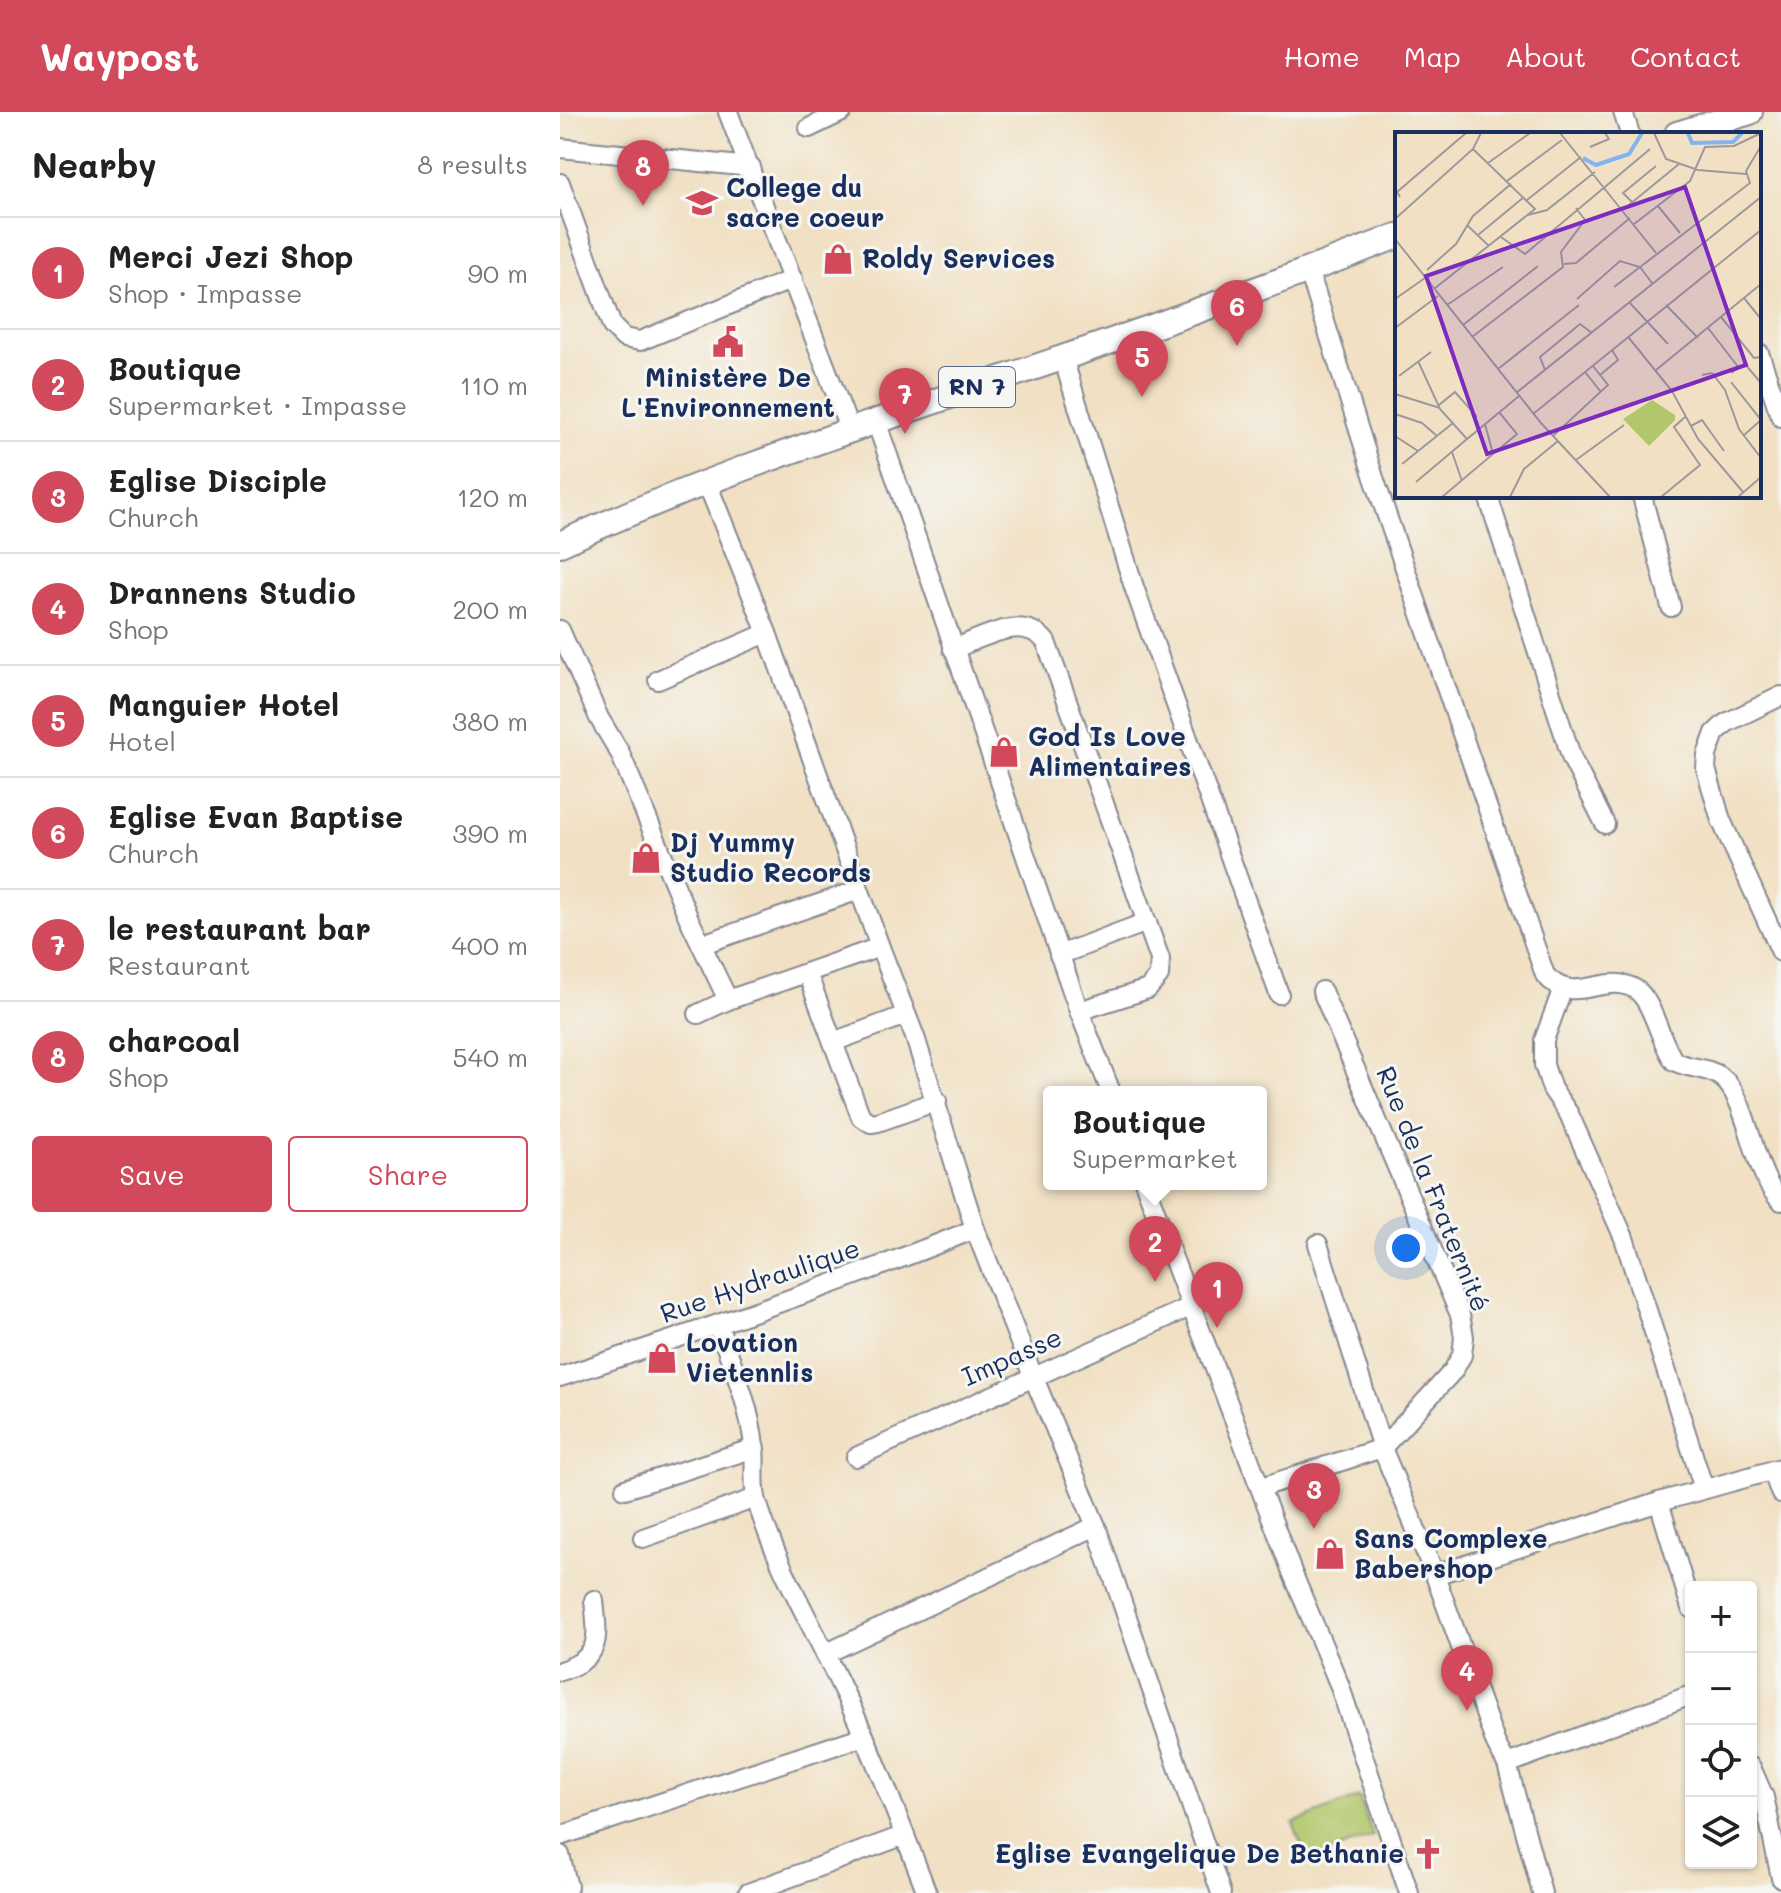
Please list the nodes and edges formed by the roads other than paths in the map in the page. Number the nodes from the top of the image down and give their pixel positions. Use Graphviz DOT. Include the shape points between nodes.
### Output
graph roads {
  1 [pos="728,112"];
  2 [pos="842,112"];
  3 [pos="1623,112"];
  4 [pos="1750,112"];
  5 [pos="809,128"];
  6 [pos="1629,132"];
  7 [pos="1684,132"];
  8 [pos="560,148"];
  9 [pos="751,167"];
  10 [pos="560,183"];
  11 [pos="1395,237"];
  12 [pos="1309,271"];
  13 [pos="793,279"];
  14 [pos="1761,357"];
  15 [pos="1063,358"];
  16 [pos="1776,386"];
  17 [pos="1781,417"];
  18 [pos="876,421"];
  19 [pos="850,431"];
  20 [pos="707,483"];
  21 [pos="1489,498"];
  22 [pos="1643,498"];
  23 [pos="560,544"];
  24 [pos="1671,607"];
  25 [pos="560,630"];
  26 [pos="767,633"];
  27 [pos="953,649"];
  28 [pos="658,680"];
  29 [pos="1781,696"];
  30 [pos="1605,824"];
  31 [pos="859,890"];
  32 [pos="1147,922"];
  33 [pos="703,944"];
  34 [pos="880,947"];
  35 [pos="1781,952"];
  36 [pos="1059,955"];
  37 [pos="807,973"];
  38 [pos="1563,988"];
  39 [pos="1322,991"];
  40 [pos="1279,994"];
  41 [pos="728,1000"];
  42 [pos="1079,1011"];
  43 [pos="698,1014"];
  44 [pos="906,1015"];
  45 [pos="833,1042"];
  46 [pos="1109,1086"];
  47 [pos="937,1101"];
  48 [pos="1147,1190"];
  49 [pos="1781,1201"];
  50 [pos="975,1229"];
  51 [pos="1318,1244"];
  52 [pos="1190,1307"];
  53 [pos="718,1325"];
  54 [pos="1033,1376"];
  55 [pos="560,1377"];
  56 [pos="755,1448"];
  57 [pos="1382,1448"];
  58 [pos="856,1457"];
  59 [pos="1777,1469"];
  60 [pos="1262,1487"];
  61 [pos="625,1489"];
  62 [pos="1704,1489"];
  63 [pos="1781,1494"];
  64 [pos="756,1498"];
  65 [pos="1659,1502"];
  66 [pos="1096,1526"];
  67 [pos="643,1538"];
  68 [pos="1435,1575"];
  69 [pos="1685,1588"];
  70 [pos="594,1600"];
  71 [pos="825,1654"];
  72 [pos="560,1671"];
  73 [pos="1685,1697"];
  74 [pos="864,1736"];
  75 [pos="1507,1764"];
  76 [pos="1757,1781"];
  77 [pos="905,1835"];
  78 [pos="560,1836"];
  79 [pos="560,1855"];
  80 [pos="1781,1878"];
  81 [pos="566,1890"];
  82 [pos="748,1893"];
  83 [pos="927,1893"];
  84 [pos="1221,1893"];
  85 [pos="1409,1893"];
  86 [pos="1542,1893"];
  1 -- 9 [label="street"];
  2 -- 5 [label="street"];
  3 -- 6 [label="street"];
  4 -- 7 [label="main road"];
  8 -- 9 [label="street"];
  9 -- 13 [label="street"];
  10 -- 13 [label="street" via="612,326 624,338 640,341"];
  11 -- 12 [label="main road, RN 7"];
  12 -- 15 [label="main road, RN 7"];
  12 -- 38 [label="street" via="1374,478 1545,975"];
  13 -- 19 [label="street"];
  14 -- 16 [label="street"];
  15 -- 18 [label="main road, RN 7"];
  15 -- 40 [label="street" via="1134,587"];
  16 -- 17 [label="street"];
  18 -- 19 [label="main road, RN 7"];
  18 -- 27 [label="street"];
  19 -- 20 [label="main road, RN 7"];
  20 -- 23 [label="main road, RN 7"];
  20 -- 26 [label="street"];
  21 -- 30 [label="street" via="1572,759"];
  22 -- 24 [label="street"];
  25 -- 33 [label="street"];
  26 -- 28 [label="street"];
  26 -- 31 [label="street"];
  27 -- 32 [label="street" via="1016,627 1034,630 1046,642"];
  27 -- 36 [label="street"];
  29 -- 35 [label="street" via="1715,733 1706,769 1721,820"];
  31 -- 33 [label="street"];
  31 -- 34 [label="street"];
  32 -- 36 [label="street"];
  32 -- 42 [label="street" via="1160,959 1155,984"];
  33 -- 41 [label="street"];
  34 -- 37 [label="street"];
  34 -- 44 [label="street"];
  36 -- 42 [label="street"];
  37 -- 41 [label="street"];
  37 -- 45 [label="street"];
  38 -- 49 [label="street" via="1625,985 1644,997 1674,1061 1712,1072 1728,1083 1760,1165"];
  38 -- 62 [label="street" via="1544,1040 1544,1065 1624,1238"];
  39 -- 57 [label="street, Rue de la Fraternité" via="1460,1315 1464,1337 1453,1371"];
  41 -- 43 [label="street"];
  42 -- 46 [label="street"];
  44 -- 45 [label="street"];
  44 -- 47 [label="street"];
  45 -- 47 [label="street" via="866,1121 878,1122"];
  47 -- 50 [label="street"];
  48 -- 52 [label="street"];
  50 -- 53 [label="street, Rue Hydraulique"];
  50 -- 54 [label="street"];
  51 -- 57 [label="street"];
  52 -- 54 [label="street, Impasse"];
  52 -- 60 [label="street"];
  53 -- 55 [label="street, Rue Hydraulique"];
  53 -- 56 [label="street"];
  54 -- 58 [label="street, Impasse"];
  54 -- 66 [label="street"];
  56 -- 61 [label="street"];
  56 -- 64 [label="street"];
  57 -- 60 [label="street, Rue de la Fraternité"];
  57 -- 68 [label="street"];
  59 -- 62 [label="street"];
  59 -- 63 [label="street"];
  60 -- 85 [label="street" via="1339,1684"];
  62 -- 65 [label="street"];
  64 -- 67 [label="street"];
  64 -- 71 [label="street" via="797,1602"];
  65 -- 68 [label="street"];
  65 -- 69 [label="street"];
  66 -- 71 [label="street"];
  66 -- 84 [label="street"];
  68 -- 75 [label="street"];
  70 -- 72 [label="street" via="596,1640 590,1655"];
  71 -- 74 [label="street"];
  73 -- 75 [label="street"];
  74 -- 77 [label="street"];
  74 -- 78 [label="street"];
  75 -- 86 [label="street"];
  76 -- 80 [label="street"];
  77 -- 82 [label="street"];
  77 -- 83 [label="street"];
  79 -- 81 [label="street"];
}
